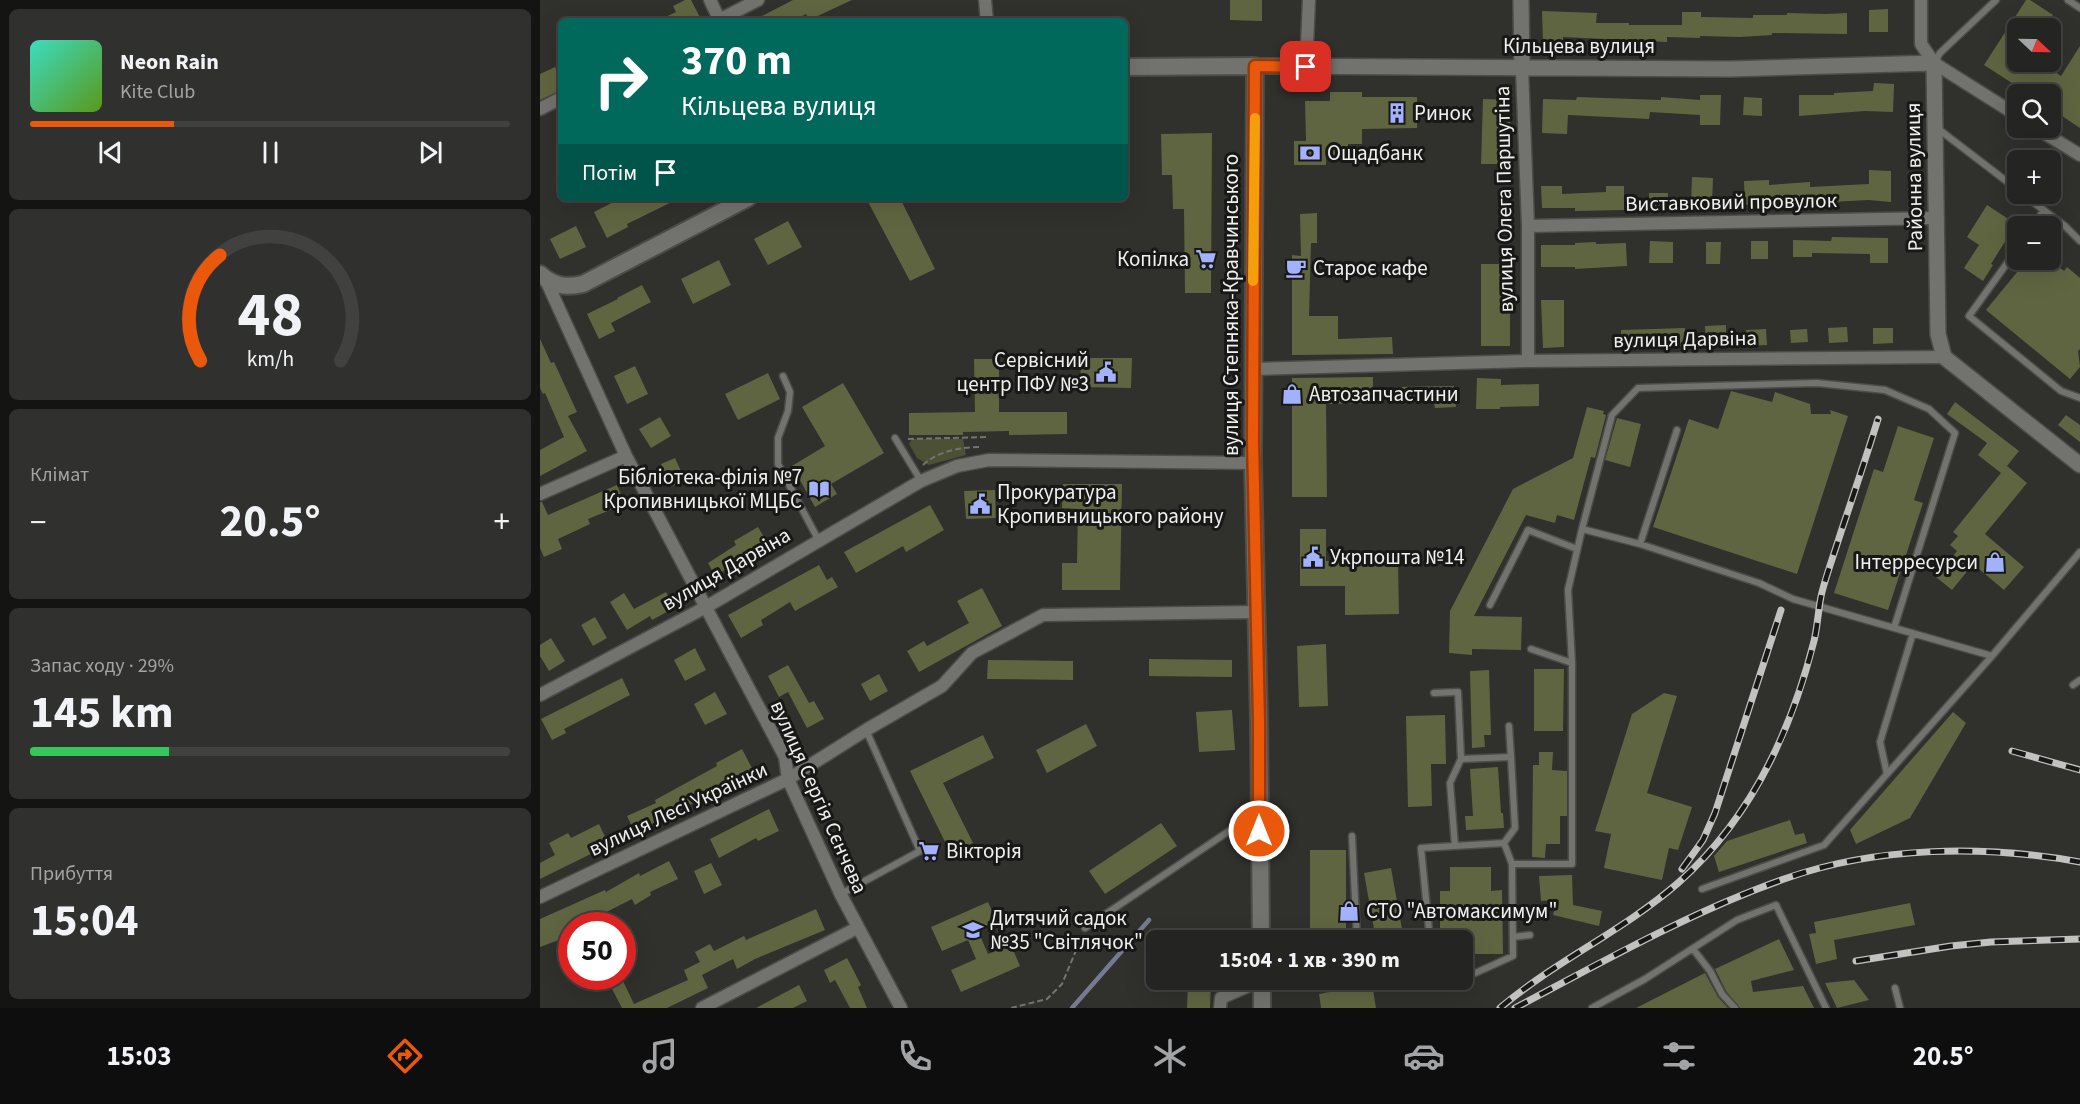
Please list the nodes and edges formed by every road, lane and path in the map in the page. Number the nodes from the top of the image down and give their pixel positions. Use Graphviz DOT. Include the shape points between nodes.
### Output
graph roads {
  1 [pos="710,0"];
  2 [pos="758,0"];
  3 [pos="985,0"];
  4 [pos="1309,0"];
  5 [pos="1521,0"];
  6 [pos="1921,0"];
  7 [pos="1996,0"];
  8 [pos="2068,0"];
  9 [pos="2080,8"];
  10 [pos="718,18"];
  11 [pos="725,18"];
  12 [pos="987,18"];
  13 [pos="1934,63"];
  14 [pos="1255,66"];
  15 [pos="1128,67"];
  16 [pos="1306,67"];
  17 [pos="1522,69"];
  18 [pos="558,100"];
  19 [pos="540,109"];
  20 [pos="2007,109"];
  21 [pos="1934,126"];
  22 [pos="2052,138"];
  23 [pos="2080,155"];
  24 [pos="2007,182"];
  25 [pos="742,201"];
  26 [pos="2036,204"];
  27 [pos="2044,210"];
  28 [pos="2040,216"];
  29 [pos="1936,218"];
  30 [pos="1528,226"];
  31 [pos="2080,241"];
  32 [pos="2007,263"];
  33 [pos="542,276"];
  34 [pos="1944,357"];
  35 [pos="1528,362"];
  36 [pos="1253,369"];
  37 [pos="783,376"];
  38 [pos="2080,398"];
  39 [pos="1677,430"];
  40 [pos="989,437"];
  41 [pos="896,439"];
  42 [pos="626,456"];
  43 [pos="1253,463"];
  44 [pos="2080,465"];
  45 [pos="921,481"];
  46 [pos="540,494"];
  47 [pos="1582,529"];
  48 [pos="819,541"];
  49 [pos="1640,543"];
  50 [pos="1577,549"];
  51 [pos="2080,552"];
  52 [pos="1491,605"];
  53 [pos="706,607"];
  54 [pos="1256,612"];
  55 [pos="1894,628"];
  56 [pos="1913,633"];
  57 [pos="1531,649"];
  58 [pos="1992,656"];
  59 [pos="1572,663"];
  60 [pos="2080,680"];
  61 [pos="2073,685"];
  62 [pos="1434,693"];
  63 [pos="540,695"];
  64 [pos="1509,726"];
  65 [pos="866,730"];
  66 [pos="1511,757"];
  67 [pos="1461,759"];
  68 [pos="1887,774"];
  69 [pos="788,779"];
  70 [pos="1259,831"];
  71 [pos="1352,836"];
  72 [pos="1504,843"];
  73 [pos="1455,846"];
  74 [pos="1512,864"];
  75 [pos="1702,889"];
  76 [pos="841,895"];
  77 [pos="540,897"];
  78 [pos="857,928"];
  79 [pos="1085,928"];
  80 [pos="1261,930"];
  81 [pos="1357,930"];
  82 [pos="1429,930"];
  83 [pos="1530,935"];
  84 [pos="1513,938"];
  85 [pos="1693,949"];
  86 [pos="1473,974"];
  87 [pos="1895,988"];
  88 [pos="1240,990"];
  89 [pos="1263,990"];
  90 [pos="702,1008"];
  91 [pos="901,1008"];
  92 [pos="1011,1008"];
  93 [pos="1220,1008"];
  94 [pos="1262,1008"];
  95 [pos="1592,1008"];
  96 [pos="1735,1008"];
  97 [pos="1826,1008"];
  98 [pos="1900,1008"];
  1 -- 10 [label="street"];
  2 -- 11 [label="street"];
  3 -- 12 [label="street"];
  4 -- 16 [label="street"];
  5 -- 17 [label="street, вулиця Олега Паршутіна"];
  6 -- 13 [label="street, Районна вулиця" via="1921,44"];
  7 -- 13 [label="lane"];
  8 -- 9 [label="lane"];
  13 -- 17 [label="street, Кільцева вулиця" via="1731,69"];
  13 -- 20 [label="street"];
  13 -- 21 [label="street, Районна вулиця"];
  14 -- 15 [label="main road, Кільцева вулиця"];
  14 -- 16 [label="street, Кільцева вулиця"];
  14 -- 36 [label="main road, вулиця Степняка-Кравчинського"];
  16 -- 17 [label="street, Кільцева вулиця"];
  17 -- 30 [label="street, вулиця Олега Паршутіна"];
  18 -- 19 [label="street"];
  21 -- 24 [label="lane"];
  21 -- 29 [label="street, Районна вулиця"];
  22 -- 23 [label="street"];
  25 -- 33 [label="main road" via="583,284 564,286"];
  26 -- 27 [label="lane"];
  27 -- 28 [label="lane"];
  27 -- 31 [label="lane"];
  29 -- 30 [label="street, Виставковий провулок"];
  29 -- 34 [label="street, Районна вулиця" via="1938,334"];
  30 -- 35 [label="street, вулиця Олега Паршутіна"];
  32 -- 38 [label="lane" via="1969,316 2061,391"];
  33 -- 42 [label="street, вулиця Сергія Сєнчева"];
  34 -- 35 [label="street, вулиця Дарвіна"];
  34 -- 44 [label="street"];
  35 -- 36 [label="street, вулиця Дарвіна"];
  36 -- 43 [label="main road, вулиця Степняка-Кравчинського"];
  37 -- 48 [label="lane" via="790,392 778,438 778,464"];
  39 -- 49 [label="lane"];
  40 -- 41 [label="path"];
  41 -- 45 [label="lane"];
  42 -- 46 [label="street"];
  42 -- 53 [label="street, вулиця Сергія Сєнчева"];
  43 -- 45 [label="street, вулиця Дарвіна" via="989,460 957,466"];
  43 -- 54 [label="main road, вулиця Степняка-Кравчинського"];
  45 -- 48 [label="street, вулиця Дарвіна"];
  47 -- 49 [label="lane"];
  47 -- 50 [label="lane"];
  47 -- 55 [label="lane" via="1612,416 1638,388 1817,383 1885,390 1929,408 1955,433"];
  48 -- 53 [label="street, вулиця Дарвіна"];
  49 -- 55 [label="lane" via="1759,583 1792,599"];
  50 -- 52 [label="lane" via="1528,530"];
  50 -- 59 [label="lane" via="1568,590"];
  51 -- 58 [label="lane"];
  53 -- 63 [label="street, вулиця Дарвіна"];
  53 -- 69 [label="street, вулиця Сергія Сєнчева" via="785,757"];
  54 -- 65 [label="street, вулиця Лесі Українки" via="1043,615 972,653 942,686"];
  54 -- 70 [label="main road, вулиця Степняка-Кравчинського"];
  55 -- 56 [label="lane"];
  56 -- 58 [label="lane"];
  56 -- 68 [label="lane" via="1880,742"];
  57 -- 59 [label="lane"];
  58 -- 68 [label="lane"];
  59 -- 74 [label="lane" via="1572,864"];
  60 -- 61 [label="lane"];
  62 -- 67 [label="lane" via="1458,692"];
  64 -- 66 [label="lane"];
  65 -- 69 [label="street, вулиця Лесі Українки"];
  65 -- 76 [label="lane" via="920,851"];
  66 -- 67 [label="lane"];
  66 -- 72 [label="lane" via="1515,828"];
  67 -- 73 [label="lane" via="1450,783"];
  68 -- 75 [label="lane" via="1824,845"];
  69 -- 76 [label="street, вулиця Сергія Сєнчева"];
  69 -- 77 [label="street, вулиця Лесі Українки"];
  70 -- 79 [label="lane" via="1238,825"];
  70 -- 80 [label="main road, вулиця Степняка-Кравчинського"];
  71 -- 81 [label="lane"];
  72 -- 73 [label="lane"];
  72 -- 74 [label="lane"];
  73 -- 82 [label="lane" via="1421,849"];
  74 -- 84 [label="lane"];
  76 -- 78 [label="street, вулиця Сергія Сєнчева"];
  78 -- 90 [label="street"];
  78 -- 91 [label="street, вулиця Сергія Сєнчева"];
  79 -- 92 [label="path" via="1062,984 1047,999"];
  83 -- 84 [label="lane"];
  84 -- 86 [label="lane" via="1513,956"];
  85 -- 95 [label="lane"];
  85 -- 96 [label="lane"];
  85 -- 97 [label="lane" via="1737,920 1776,906"];
  87 -- 98 [label="lane"];
  88 -- 93 [label="street" via="1221,998"];
  89 -- 94 [label="main road"];
}
